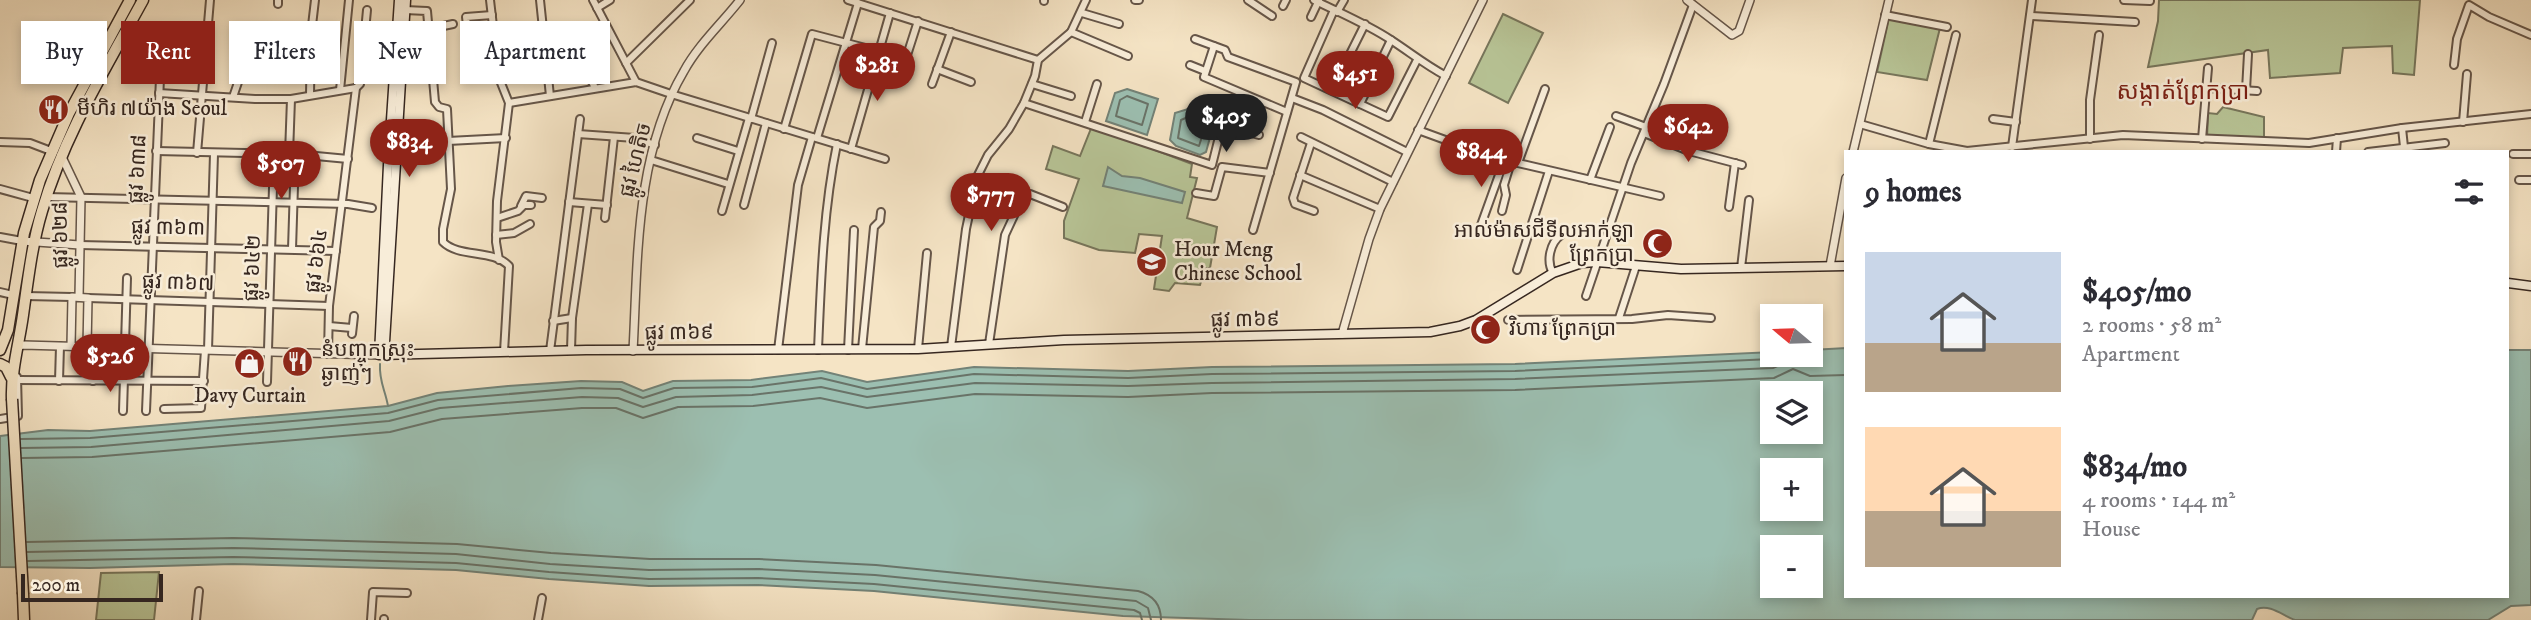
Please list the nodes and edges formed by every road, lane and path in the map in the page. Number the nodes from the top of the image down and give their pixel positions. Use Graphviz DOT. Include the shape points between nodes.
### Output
graph roads {
  1 [pos="130,0"];
  2 [pos="143,0"];
  3 [pos="209,0"];
  4 [pos="315,0"];
  5 [pos="349,0"];
  6 [pos="399,0"];
  7 [pos="406,0"];
  8 [pos="490,0"];
  9 [pos="540,0"];
  10 [pos="593,0"];
  11 [pos="610,0"];
  12 [pos="690,0"];
  13 [pos="740,0"];
  14 [pos="848,0"];
  15 [pos="1086,0"];
  16 [pos="1248,0"];
  17 [pos="1343,0"];
  18 [pos="1483,0"];
  19 [pos="1750,0"];
  20 [pos="1889,0"];
  21 [pos="2032,0"];
  22 [pos="2124,0"];
  23 [pos="1317,1"];
  24 [pos="2150,1"];
  25 [pos="858,3"];
  26 [pos="1690,3"];
  27 [pos="597,8"];
  28 [pos="366,10"];
  29 [pos="405,10"];
  30 [pos="1336,11"];
  31 [pos="890,13"];
  32 [pos="1082,13"];
  33 [pos="492,15"];
  34 [pos="1885,15"];
  35 [pos="1272,16"];
  36 [pos="2030,16"];
  37 [pos="1311,17"];
  38 [pos="428,21"];
  39 [pos="466,21"];
  40 [pos="918,22"];
  41 [pos="2135,22"];
  42 [pos="453,24"];
  43 [pos="1119,24"];
  44 [pos="1365,24"];
  45 [pos="446,25"];
  46 [pos="1947,27"];
  47 [pos="951,32"];
  48 [pos="1071,32"];
  49 [pos="1956,35"];
  50 [pos="2099,35"];
  51 [pos="2531,35"];
  52 [pos="1195,39"];
  53 [pos="1391,40"];
  54 [pos="772,43"];
  55 [pos="848,44"];
  56 [pos="1214,46"];
  57 [pos="877,51"];
  58 [pos="2248,54"];
  59 [pos="1128,56"];
  60 [pos="1038,60"];
  61 [pos="1417,60"];
  62 [pos="626,63"];
  63 [pos="1190,65"];
  64 [pos="2454,65"];
  65 [pos="2208,68"];
  66 [pos="937,69"];
  67 [pos="1205,71"];
  68 [pos="2467,74"];
  69 [pos="1446,76"];
  70 [pos="900,77"];
  71 [pos="636,82"];
  72 [pos="971,82"];
  73 [pos="159,84"];
  74 [pos="237,84"];
  75 [pos="434,84"];
  76 [pos="593,84"];
  77 [pos="932,84"];
  78 [pos="1032,84"];
  79 [pos="1097,84"];
  80 [pos="2206,88"];
  81 [pos="356,89"];
  82 [pos="595,89"];
  83 [pos="1545,89"];
  84 [pos="340,90"];
  85 [pos="1332,90"];
  86 [pos="2246,90"];
  87 [pos="2257,91"];
  88 [pos="159,93"];
  89 [pos="671,94"];
  90 [pos="202,95"];
  91 [pos="310,95"];
  92 [pos="550,96"];
  93 [pos="1071,96"];
  94 [pos="233,97"];
  95 [pos="1292,98"];
  96 [pos="291,99"];
  97 [pos="509,103"];
  98 [pos="1024,103"];
  99 [pos="1360,104"];
  100 [pos="1287,112"];
  101 [pos="2531,114"];
  102 [pos="1616,116"];
  103 [pos="580,118"];
  104 [pos="750,118"];
  105 [pos="1993,119"];
  106 [pos="1085,122"];
  107 [pos="2016,122"];
  108 [pos="2463,122"];
  109 [pos="766,123"];
  110 [pos="1860,124"];
  111 [pos="1610,127"];
  112 [pos="2402,128"];
  113 [pos="784,129"];
  114 [pos="1418,130"];
  115 [pos="1645,130"];
  116 [pos="578,134"];
  117 [pos="1259,135"];
  118 [pos="614,137"];
  119 [pos="1301,137"];
  120 [pos="506,138"];
  121 [pos="697,138"];
  122 [pos="815,138"];
  123 [pos="2337,138"];
  124 [pos="2090,139"];
  125 [pos="2202,139"];
  126 [pos="448,141"];
  127 [pos="0,142"];
  128 [pos="1311,143"];
  129 [pos="2270,143"];
  130 [pos="2309,143"];
  131 [pos="2445,143"];
  132 [pos="837,144"];
  133 [pos="1929,144"];
  134 [pos="655,145"];
  135 [pos="2404,147"];
  136 [pos="2012,148"];
  137 [pos="851,149"];
  138 [pos="1854,150"];
  139 [pos="1962,150"];
  140 [pos="2001,150"];
  141 [pos="2269,150"];
  142 [pos="2309,150"];
  143 [pos="2336,150"];
  144 [pos="2382,150"];
  145 [pos="51,151"];
  146 [pos="156,151"];
  147 [pos="738,151"];
  148 [pos="1407,152"];
  149 [pos="197,153"];
  150 [pos="214,154"];
  151 [pos="292,154"];
  152 [pos="2513,154"];
  153 [pos="2531,154"];
  154 [pos="274,155"];
  155 [pos="61,156"];
  156 [pos="348,159"];
  157 [pos="885,159"];
  158 [pos="650,160"];
  159 [pos="1511,162"];
  160 [pos="391,165"];
  161 [pos="1212,165"];
  162 [pos="1222,167"];
  163 [pos="1549,171"];
  164 [pos="1270,173"];
  165 [pos="1300,175"];
  166 [pos="1590,180"];
  167 [pos="2519,180"];
  168 [pos="2531,180"];
  169 [pos="1393,182"];
  170 [pos="728,184"];
  171 [pos="1624,186"];
  172 [pos="0,189"];
  173 [pos="1844,189"];
  174 [pos="1196,193"];
  175 [pos="1660,196"];
  176 [pos="47,197"];
  177 [pos="81,197"];
  178 [pos="33,198"];
  179 [pos="154,198"];
  180 [pos="542,198"];
  181 [pos="1749,200"];
  182 [pos="213,201"];
  183 [pos="569,201"];
  184 [pos="273,202"];
  185 [pos="294,203"];
  186 [pos="588,204"];
  187 [pos="342,205"];
  188 [pos="531,205"];
  189 [pos="607,205"];
  190 [pos="744,205"];
  191 [pos="521,206"];
  192 [pos="1063,206"];
  193 [pos="1729,207"];
  194 [pos="372,208"];
  195 [pos="1380,209"];
  196 [pos="722,211"];
  197 [pos="1314,211"];
  198 [pos="1502,211"];
  199 [pos="881,212"];
  200 [pos="497,218"];
  201 [pos="605,218"];
  202 [pos="530,224"];
  203 [pos="1481,225"];
  204 [pos="855,230"];
  205 [pos="1253,230"];
  206 [pos="496,235"];
  207 [pos="1560,235"];
  208 [pos="0,237"];
  209 [pos="22,241"];
  210 [pos="35,243"];
  211 [pos="80,244"];
  212 [pos="152,245"];
  213 [pos="212,247"];
  214 [pos="271,249"];
  215 [pos="292,249"];
  216 [pos="335,251"];
  217 [pos="927,253"];
  218 [pos="499,260"];
  219 [pos="1597,262"];
  220 [pos="1636,266"];
  221 [pos="1830,266"];
  222 [pos="1844,266"];
  223 [pos="1741,268"];
  224 [pos="1517,270"];
  225 [pos="1553,273"];
  226 [pos="127,278"];
  227 [pos="2509,283"];
  228 [pos="2531,286"];
  229 [pos="0,292"];
  230 [pos="13,295"];
  231 [pos="26,296"];
  232 [pos="1586,296"];
  233 [pos="75,297"];
  234 [pos="88,298"];
  235 [pos="127,299"];
  236 [pos="150,300"];
  237 [pos="210,302"];
  238 [pos="270,304"];
  239 [pos="329,306"];
  240 [pos="354,316"];
  241 [pos="572,318"];
  242 [pos="1619,318"];
  243 [pos="1711,318"];
  244 [pos="1508,320"];
  245 [pos="553,321"];
  246 [pos="329,327"];
  247 [pos="1342,334"];
  248 [pos="989,344"];
  249 [pos="60,346"];
  250 [pos="71,346"];
  251 [pos="1,347"];
  252 [pos="17,347"];
  253 [pos="90,347"];
  254 [pos="951,347"];
  255 [pos="125,348"];
  256 [pos="149,349"];
  257 [pos="862,349"];
  258 [pos="918,349"];
  259 [pos="207,350"];
  260 [pos="571,350"];
  261 [pos="778,350"];
  262 [pos="818,350"];
  263 [pos="848,350"];
  264 [pos="550,351"];
  265 [pos="633,351"];
  266 [pos="268,352"];
  267 [pos="504,352"];
  268 [pos="328,354"];
  269 [pos="382,355"];
  270 [pos="0,364"];
  271 [pos="14,379"];
  272 [pos="124,380"];
  273 [pos="147,380"];
  274 [pos="60,381"];
  275 [pos="93,381"];
  276 [pos="204,381"];
  277 [pos="267,382"];
  278 [pos="164,409"];
  279 [pos="123,411"];
  280 [pos="146,411"];
  281 [pos="0,419"];
  282 [pos="199,591"];
  283 [pos="407,593"];
  284 [pos="542,598"];
  285 [pos="24,620"];
  286 [pos="195,620"];
  287 [pos="371,620"];
  288 [pos="538,620"];
  1 -- 145 [label="highway"];
  2 -- 155 [label="highway"];
  3 -- 90 [label="street"];
  4 -- 91 [label="street"];
  5 -- 84 [label="street"];
  6 -- 160 [label="main road"];
  7 -- 29 [label="main road"];
  8 -- 33 [label="street"];
  9 -- 92 [label="street"];
  10 -- 27 [label="street"];
  11 -- 27 [label="street"];
  12 -- 62 [label="street"];
  13 -- 89 [label="street, ផ្លូវ ហៃតិច" via="685,68"];
  14 -- 25 [label="street"];
  15 -- 32 [label="street"];
  16 -- 35 [label="street"];
  17 -- 30 [label="street"];
  18 -- 69 [label="street"];
  19 -- 26 [label="street" via="1735,34"];
  20 -- 34 [label="street"];
  21 -- 36 [label="street"];
  22 -- 24 [label="street"];
  23 -- 30 [label="street"];
  23 -- 37 [label="street"];
  25 -- 31 [label="street"];
  25 -- 55 [label="street"];
  26 -- 115 [label="street"];
  27 -- 62 [label="street"];
  28 -- 81 [label="street, ផ្លូវ ៦៦៤"];
  29 -- 38 [label="street" via="427,11"];
  29 -- 160 [label="main road"];
  30 -- 44 [label="street"];
  30 -- 85 [label="street" via="1304,78"];
  31 -- 40 [label="street"];
  31 -- 57 [label="street"];
  32 -- 43 [label="street"];
  32 -- 48 [label="street"];
  33 -- 39 [label="street" via="466,17"];
  33 -- 97 [label="street" via="499,78"];
  34 -- 46 [label="street"];
  34 -- 110 [label="street"];
  36 -- 41 [label="street"];
  36 -- 107 [label="street"];
  40 -- 47 [label="street"];
  40 -- 70 [label="street"];
  42 -- 45 [label="street"];
  44 -- 53 [label="street"];
  44 -- 85 [label="street"];
  47 -- 60 [label="street"];
  47 -- 66 [label="street"];
  48 -- 59 [label="street"];
  48 -- 60 [label="street"];
  49 -- 133 [label="street"];
  50 -- 124 [label="street"];
  51 -- 64 [label="street" via="2469,5"];
  52 -- 56 [label="street"];
  53 -- 61 [label="street"];
  53 -- 99 [label="street"];
  54 -- 104 [label="street"];
  55 -- 57 [label="street"];
  55 -- 113 [label="street" via="812,34"];
  55 -- 122 [label="street"];
  56 -- 67 [label="street"];
  56 -- 95 [label="street" via="1225,50 1227,57 1296,82"];
  57 -- 137 [label="street"];
  58 -- 86 [label="street"];
  60 -- 78 [label="street"];
  61 -- 69 [label="street"];
  61 -- 99 [label="street" via="1388,117"];
  62 -- 71 [label="street"];
  63 -- 67 [label="street"];
  65 -- 80 [label="street"];
  66 -- 72 [label="street"];
  66 -- 77 [label="street"];
  67 -- 100 [label="street" via="1204,77 1216,83"];
  68 -- 108 [label="street"];
  69 -- 114 [label="street"];
  71 -- 82 [label="street"];
  71 -- 89 [label="street"];
  73 -- 88 [label="street, ផ្លូវ ៦៣៨"];
  74 -- 94 [label="street"];
  75 -- 126 [label="street" via="436,105 447,109"];
  76 -- 82 [label="street"];
  78 -- 93 [label="street"];
  78 -- 98 [label="street"];
  79 -- 106 [label="street"];
  80 -- 86 [label="street"];
  80 -- 125 [label="street"];
  81 -- 84 [label="street"];
  81 -- 156 [label="street, ផ្លូវ ៦៦៤"];
  82 -- 92 [label="street"];
  83 -- 159 [label="street"];
  84 -- 91 [label="street"];
  85 -- 99 [label="street"];
  86 -- 87 [label="street"];
  88 -- 90 [label="street"];
  88 -- 146 [label="street, ផ្លូវ ៦៣៨"];
  89 -- 104 [label="street"];
  89 -- 134 [label="street, ផ្លូវ ហៃតិច"];
  90 -- 94 [label="street"];
  90 -- 149 [label="street"];
  91 -- 96 [label="street"];
  92 -- 97 [label="street"];
  94 -- 96 [label="street"];
  95 -- 100 [label="street"];
  95 -- 148 [label="street"];
  96 -- 151 [label="street"];
  97 -- 120 [label="street"];
  98 -- 106 [label="street"];
  98 -- 254 [label="street" via="988,155 973,189"];
  100 -- 164 [label="street"];
  101 -- 108 [label="street"];
  102 -- 115 [label="street"];
  103 -- 116 [label="street"];
  104 -- 109 [label="street"];
  104 -- 147 [label="street"];
  105 -- 107 [label="street"];
  106 -- 161 [label="street"];
  107 -- 136 [label="street"];
  108 -- 112 [label="street"];
  109 -- 113 [label="street"];
  109 -- 190 [label="street"];
  110 -- 133 [label="street"];
  110 -- 138 [label="street"];
  111 -- 166 [label="street"];
  112 -- 123 [label="street"];
  112 -- 135 [label="street"];
  113 -- 122 [label="street"];
  114 -- 148 [label="street"];
  114 -- 159 [label="street"];
  115 -- 171 [label="street"];
  115 -- 193 [label="street" via="1689,151 1739,164"];
  116 -- 118 [label="street"];
  116 -- 183 [label="street"];
  117 -- 161 [label="street" via="1222,125"];
  118 -- 134 [label="street"];
  118 -- 189 [label="street"];
  119 -- 128 [label="street"];
  120 -- 126 [label="street"];
  120 -- 200 [label="street"];
  121 -- 147 [label="street"];
  122 -- 132 [label="street"];
  122 -- 261 [label="street" via="798,185"];
  123 -- 130 [label="street"];
  123 -- 143 [label="street"];
  124 -- 125 [label="street" via="2123,135"];
  124 -- 136 [label="street"];
  125 -- 129 [label="street"];
  126 -- 218 [label="street" via="451,190 443,242"];
  127 -- 145 [label="street" via="30,143"];
  128 -- 165 [label="street"];
  128 -- 169 [label="street"];
  129 -- 130 [label="street"];
  129 -- 141 [label="street"];
  130 -- 142 [label="street"];
  131 -- 135 [label="street"];
  132 -- 137 [label="street"];
  132 -- 262 [label="street" via="822,239"];
  133 -- 139 [label="street"];
  134 -- 158 [label="street, ផ្លូវ ហៃតិច"];
  135 -- 144 [label="street"];
  136 -- 140 [label="street"];
  137 -- 157 [label="street"];
  145 -- 155 [label="street"];
  145 -- 178 [label="highway"];
  146 -- 149 [label="street"];
  146 -- 179 [label="street, ផ្លូវ ៦៣៨"];
  147 -- 170 [label="street"];
  148 -- 169 [label="street"];
  149 -- 150 [label="street"];
  150 -- 154 [label="street"];
  150 -- 182 [label="street"];
  151 -- 154 [label="street"];
  151 -- 156 [label="street"];
  151 -- 185 [label="street"];
  152 -- 153 [label="street"];
  154 -- 184 [label="street, ផ្លូវ ៦៤២"];
  155 -- 176 [label="highway"];
  155 -- 177 [label="street, ផ្លូវ ៦២៨"];
  156 -- 187 [label="street, ផ្លូវ ៦៦៤"];
  158 -- 170 [label="street"];
  158 -- 265 [label="street, ផ្លូវ ហៃតិច" via="643,189"];
  159 -- 163 [label="street"];
  159 -- 198 [label="street"];
  159 -- 203 [label="street"];
  160 -- 269 [label="main road"];
  161 -- 162 [label="street"];
  162 -- 164 [label="street"];
  162 -- 174 [label="street" via="1214,196"];
  163 -- 166 [label="street"];
  163 -- 224 [label="street"];
  164 -- 205 [label="street"];
  165 -- 195 [label="street"];
  165 -- 197 [label="street" via="1293,201"];
  166 -- 171 [label="street"];
  167 -- 168 [label="street"];
  169 -- 195 [label="street"];
  170 -- 196 [label="street"];
  171 -- 175 [label="street"];
  171 -- 219 [label="street"];
  172 -- 178 [label="street"];
  173 -- 221 [label="street"];
  176 -- 177 [label="street"];
  176 -- 210 [label="highway"];
  177 -- 179 [label="street"];
  177 -- 211 [label="street, ផ្លូវ ៦២៨"];
  178 -- 209 [label="highway"];
  179 -- 182 [label="street"];
  179 -- 212 [label="street, ផ្លូវ ៦៣៨"];
  180 -- 191 [label="street" via="526,196"];
  181 -- 223 [label="street"];
  182 -- 184 [label="street"];
  182 -- 213 [label="street"];
  183 -- 186 [label="street"];
  183 -- 245 [label="street"];
  184 -- 185 [label="street"];
  184 -- 214 [label="street, ផ្លូវ ៦៤២"];
  185 -- 187 [label="street"];
  185 -- 215 [label="street"];
  186 -- 189 [label="street"];
  186 -- 241 [label="street"];
  187 -- 194 [label="street"];
  187 -- 216 [label="street, ផ្លូវ ៦៦៤"];
  188 -- 191 [label="street"];
  189 -- 201 [label="street"];
  191 -- 200 [label="street"];
  192 -- 248 [label="street" via="1027,193 1017,209 1004,235"];
  195 -- 247 [label="street"];
  199 -- 257 [label="street" via="874,227"];
  200 -- 206 [label="street"];
  202 -- 206 [label="street" via="514,233"];
  204 -- 263 [label="street"];
  206 -- 218 [label="street"];
  207 -- 225 [label="street" via="1551,249"];
  208 -- 209 [label="street, ផ្លូវ ៣៦៣"];
  209 -- 210 [label="street, ផ្លូវ ៣៦៣"];
  209 -- 230 [label="highway"];
  210 -- 211 [label="street, ផ្លូវ ៣៦៣"];
  210 -- 231 [label="highway"];
  211 -- 212 [label="street, ផ្លូវ ៣៦៣"];
  211 -- 233 [label="street, ផ្លូវ ៦២៨"];
  212 -- 213 [label="street, ផ្លូវ ៣៦៣"];
  212 -- 236 [label="street, ផ្លូវ ៦៣៨"];
  213 -- 214 [label="street, ផ្លូវ ៣៦៣"];
  213 -- 237 [label="street"];
  214 -- 215 [label="street, ផ្លូវ ៣៦៣"];
  214 -- 238 [label="street, ផ្លូវ ៦៤២"];
  215 -- 216 [label="street, ផ្លូវ ៣៦៣"];
  216 -- 239 [label="street, ផ្លូវ ៦៦៤"];
  217 -- 258 [label="street"];
  218 -- 267 [label="street" via="509,266"];
  219 -- 220 [label="main road, ផ្លូវ ៣៦៩"];
  219 -- 225 [label="main road, ផ្លូវ ៣៦៩" via="1582,262"];
  219 -- 232 [label="street"];
  220 -- 223 [label="main road, ផ្លូវ ៣៦៩"];
  220 -- 242 [label="street"];
  221 -- 222 [label="main road, ផ្លូវ ៣៦៩"];
  221 -- 223 [label="main road, ផ្លូវ ៣៦៩"];
  225 -- 247 [label="main road, ផ្លូវ ៣៦៩" via="1460,327"];
  226 -- 235 [label="street"];
  227 -- 228 [label="main road"];
  229 -- 230 [label="street"];
  230 -- 251 [label="highway"];
  231 -- 233 [label="street, ផ្លូវ ៣៦៧"];
  231 -- 252 [label="highway"];
  233 -- 234 [label="street, ផ្លូវ ៣៦៧"];
  233 -- 250 [label="street, ផ្លូវ ៦២៨"];
  234 -- 235 [label="street, ផ្លូវ ៣៦៧"];
  234 -- 253 [label="street"];
  235 -- 236 [label="street, ផ្លូវ ៣៦៧"];
  235 -- 255 [label="street"];
  236 -- 237 [label="street, ផ្លូវ ៣៦៧"];
  236 -- 256 [label="street, ផ្លូវ ៦៣៨"];
  237 -- 238 [label="street, ផ្លូវ ៣៦៧"];
  237 -- 259 [label="street"];
  238 -- 239 [label="street, ផ្លូវ ៣៦៧"];
  238 -- 266 [label="street, ផ្លូវ ៦៤២"];
  239 -- 246 [label="street, ផ្លូវ ៦៦៤"];
  240 -- 246 [label="street" via="352,331"];
  241 -- 245 [label="street"];
  241 -- 260 [label="street"];
  242 -- 243 [label="street"];
  242 -- 244 [label="street"];
  245 -- 264 [label="street"];
  246 -- 268 [label="street, ផ្លូវ ៦៦៤"];
  247 -- 248 [label="main road, ផ្លូវ ៣៦៩"];
  248 -- 254 [label="main road, ផ្លូវ ៣៦៩"];
  249 -- 250 [label="street, ផ្លូវ ៣៦៩"];
  249 -- 252 [label="street, ផ្លូវ ៣៦៩"];
  249 -- 274 [label="street"];
  250 -- 253 [label="street, ផ្លូវ ៣៦៩"];
  252 -- 271 [label="highway"];
  253 -- 255 [label="street, ផ្លូវ ៣៦៩"];
  253 -- 275 [label="street"];
  254 -- 258 [label="main road, ផ្លូវ ៣៦៩"];
  255 -- 256 [label="street, ផ្លូវ ៣៦៩"];
  255 -- 272 [label="street"];
  256 -- 259 [label="street, ផ្លូវ ៣៦៩"];
  256 -- 273 [label="street, ផ្លូវ ៦៣៨"];
  257 -- 258 [label="main road, ផ្លូវ ៣៦៩"];
  257 -- 263 [label="main road, ផ្លូវ ៣៦៩"];
  259 -- 266 [label="street, ផ្លូវ ៣៦៩"];
  259 -- 276 [label="street"];
  260 -- 264 [label="main road, ផ្លូវ ៣៦៩"];
  260 -- 265 [label="main road, ផ្លូវ ៣៦៩"];
  261 -- 262 [label="main road, ផ្លូវ ៣៦៩"];
  261 -- 265 [label="main road, ផ្លូវ ៣៦៩"];
  262 -- 263 [label="main road, ផ្លូវ ៣៦៩"];
  264 -- 267 [label="main road, ផ្លូវ ៣៦៩"];
  266 -- 268 [label="street, ផ្លូវ ៣៦៩"];
  266 -- 277 [label="street, ផ្លូវ ៦៤២"];
  267 -- 269 [label="main road, ផ្លូវ ៣៦៩"];
  268 -- 269 [label="street, ផ្លូវ ៣៦៩"];
  270 -- 271 [label="highway"];
  271 -- 274 [label="street"];
  271 -- 281 [label="street" via="18,416"];
  271 -- 285 [label="highway, bridge"];
  272 -- 273 [label="street"];
  272 -- 275 [label="street"];
  272 -- 279 [label="street"];
  273 -- 276 [label="street"];
  273 -- 280 [label="street, ផ្លូវ ៦៣៨"];
  274 -- 275 [label="street"];
  276 -- 278 [label="street" via="199,409"];
  282 -- 286 [label="street"];
  283 -- 287 [label="street" via="373,592"];
  284 -- 288 [label="street"];
}
